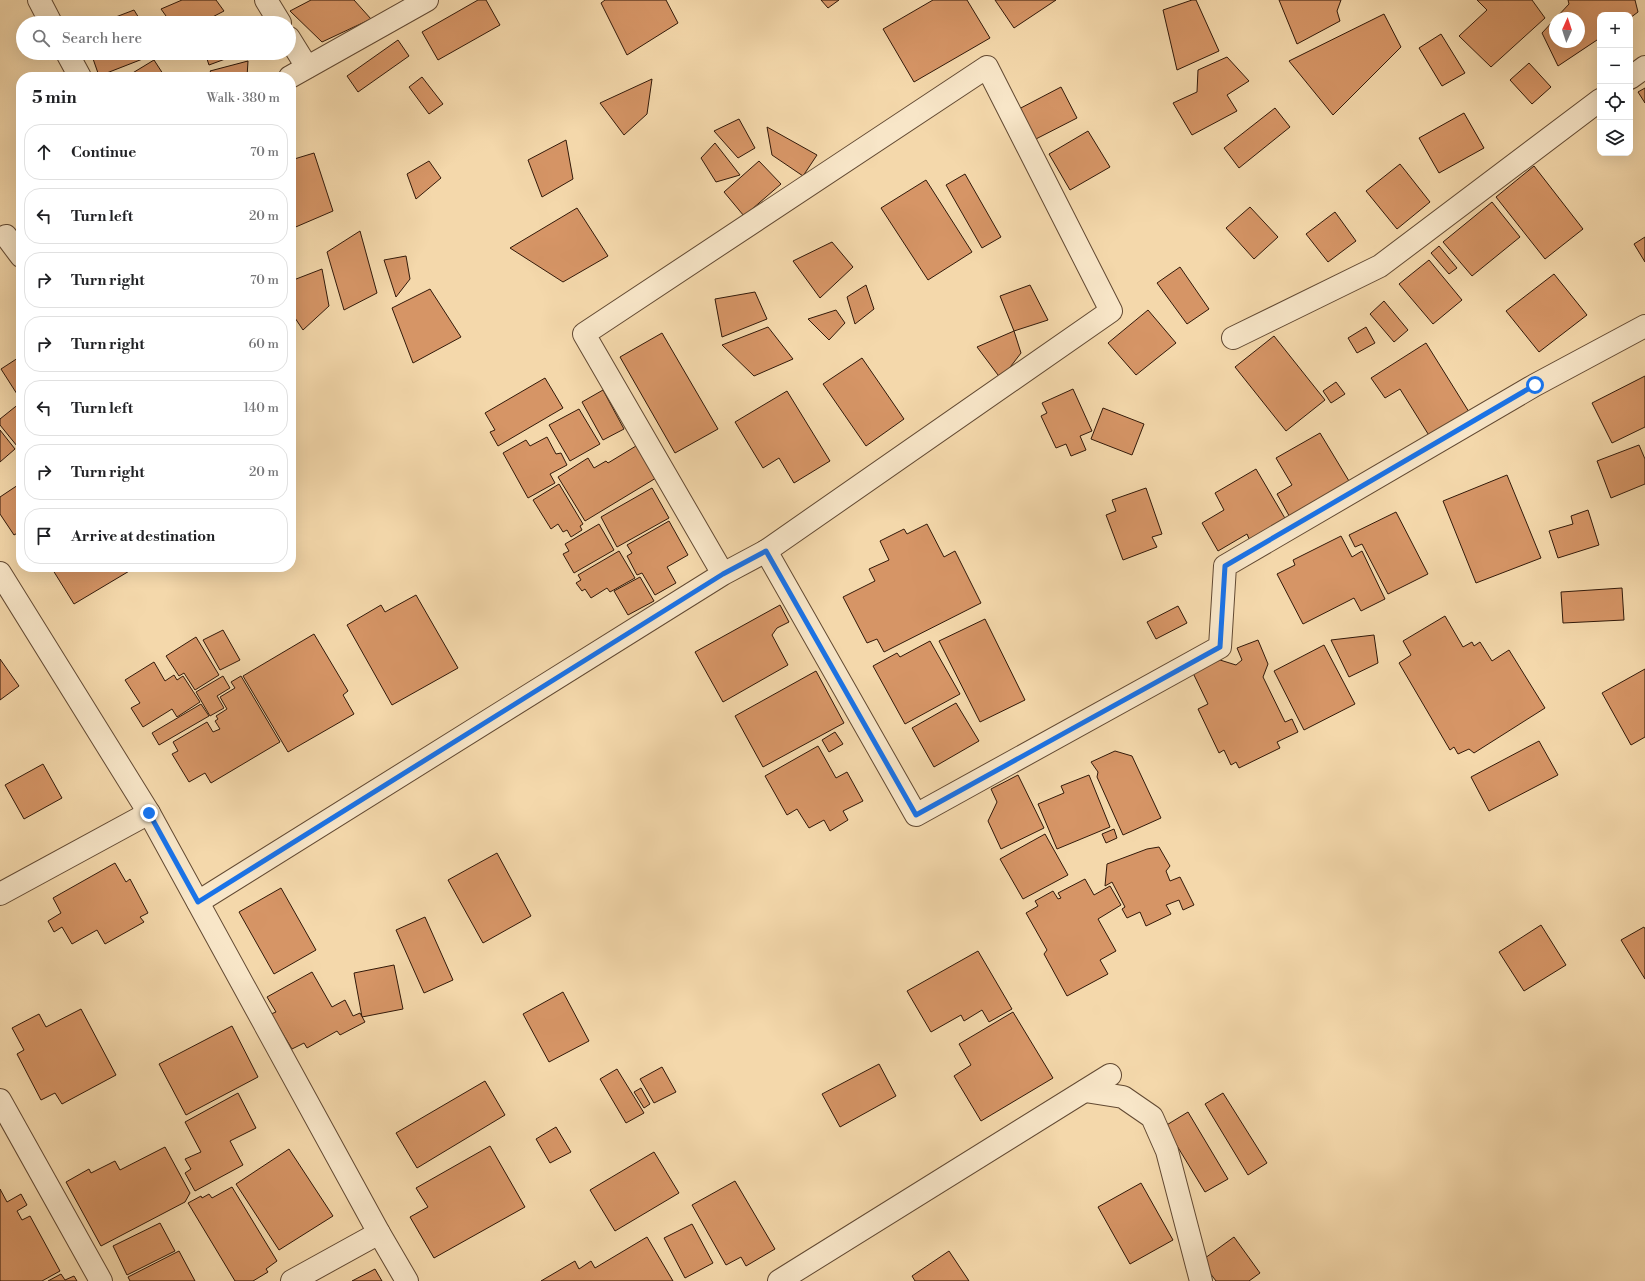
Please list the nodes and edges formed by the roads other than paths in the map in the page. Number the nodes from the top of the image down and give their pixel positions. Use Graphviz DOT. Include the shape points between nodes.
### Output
graph roads {
  1 [pos="39,0"];
  2 [pos="266,0"];
  3 [pos="427,0"];
  4 [pos="47,16"];
  5 [pos="276,16"];
  6 [pos="71,60"];
  7 [pos="295,60"];
  8 [pos="1645,67"];
  9 [pos="77,72"];
  10 [pos="298,72"];
  11 [pos="1633,76"];
  12 [pos="1597,102"];
  13 [pos="9,234"];
  14 [pos="16,247"];
  15 [pos="1645,326"];
  16 [pos="1233,338"];
  17 [pos="766,551"];
  18 [pos="0,573"];
  19 [pos="723,574"];
  20 [pos="149,813"];
  21 [pos="0,894"];
  22 [pos="198,902"];
  23 [pos="1110,1075"];
  24 [pos="1085,1091"];
  25 [pos="0,1100"];
  26 [pos="379,1233"];
  27 [pos="101,1281"];
  28 [pos="292,1281"];
  29 [pos="407,1281"];
  30 [pos="779,1281"];
  31 [pos="1201,1281"];
  1 -- 4 [label="street"];
  2 -- 5 [label="street"];
  3 -- 10 [label="street"];
  6 -- 9 [label="street"];
  7 -- 10 [label="street"];
  8 -- 11 [label="street"];
  12 -- 16 [label="street" via="1380,266"];
  13 -- 14 [label="street"];
  15 -- 17 [label="street" via="1535,385 1225,566 1220,647 916,815"];
  17 -- 19 [label="street"];
  17 -- 19 [label="street" via="1111,311 987,67 584,334"];
  18 -- 20 [label="street"];
  19 -- 22 [label="street"];
  20 -- 21 [label="street"];
  20 -- 22 [label="street"];
  22 -- 26 [label="street"];
  23 -- 24 [label="street"];
  24 -- 30 [label="street"];
  24 -- 31 [label="street" via="1123,1097 1152,1117 1167,1151"];
  25 -- 27 [label="street"];
  26 -- 28 [label="street"];
  26 -- 29 [label="street"];
}
